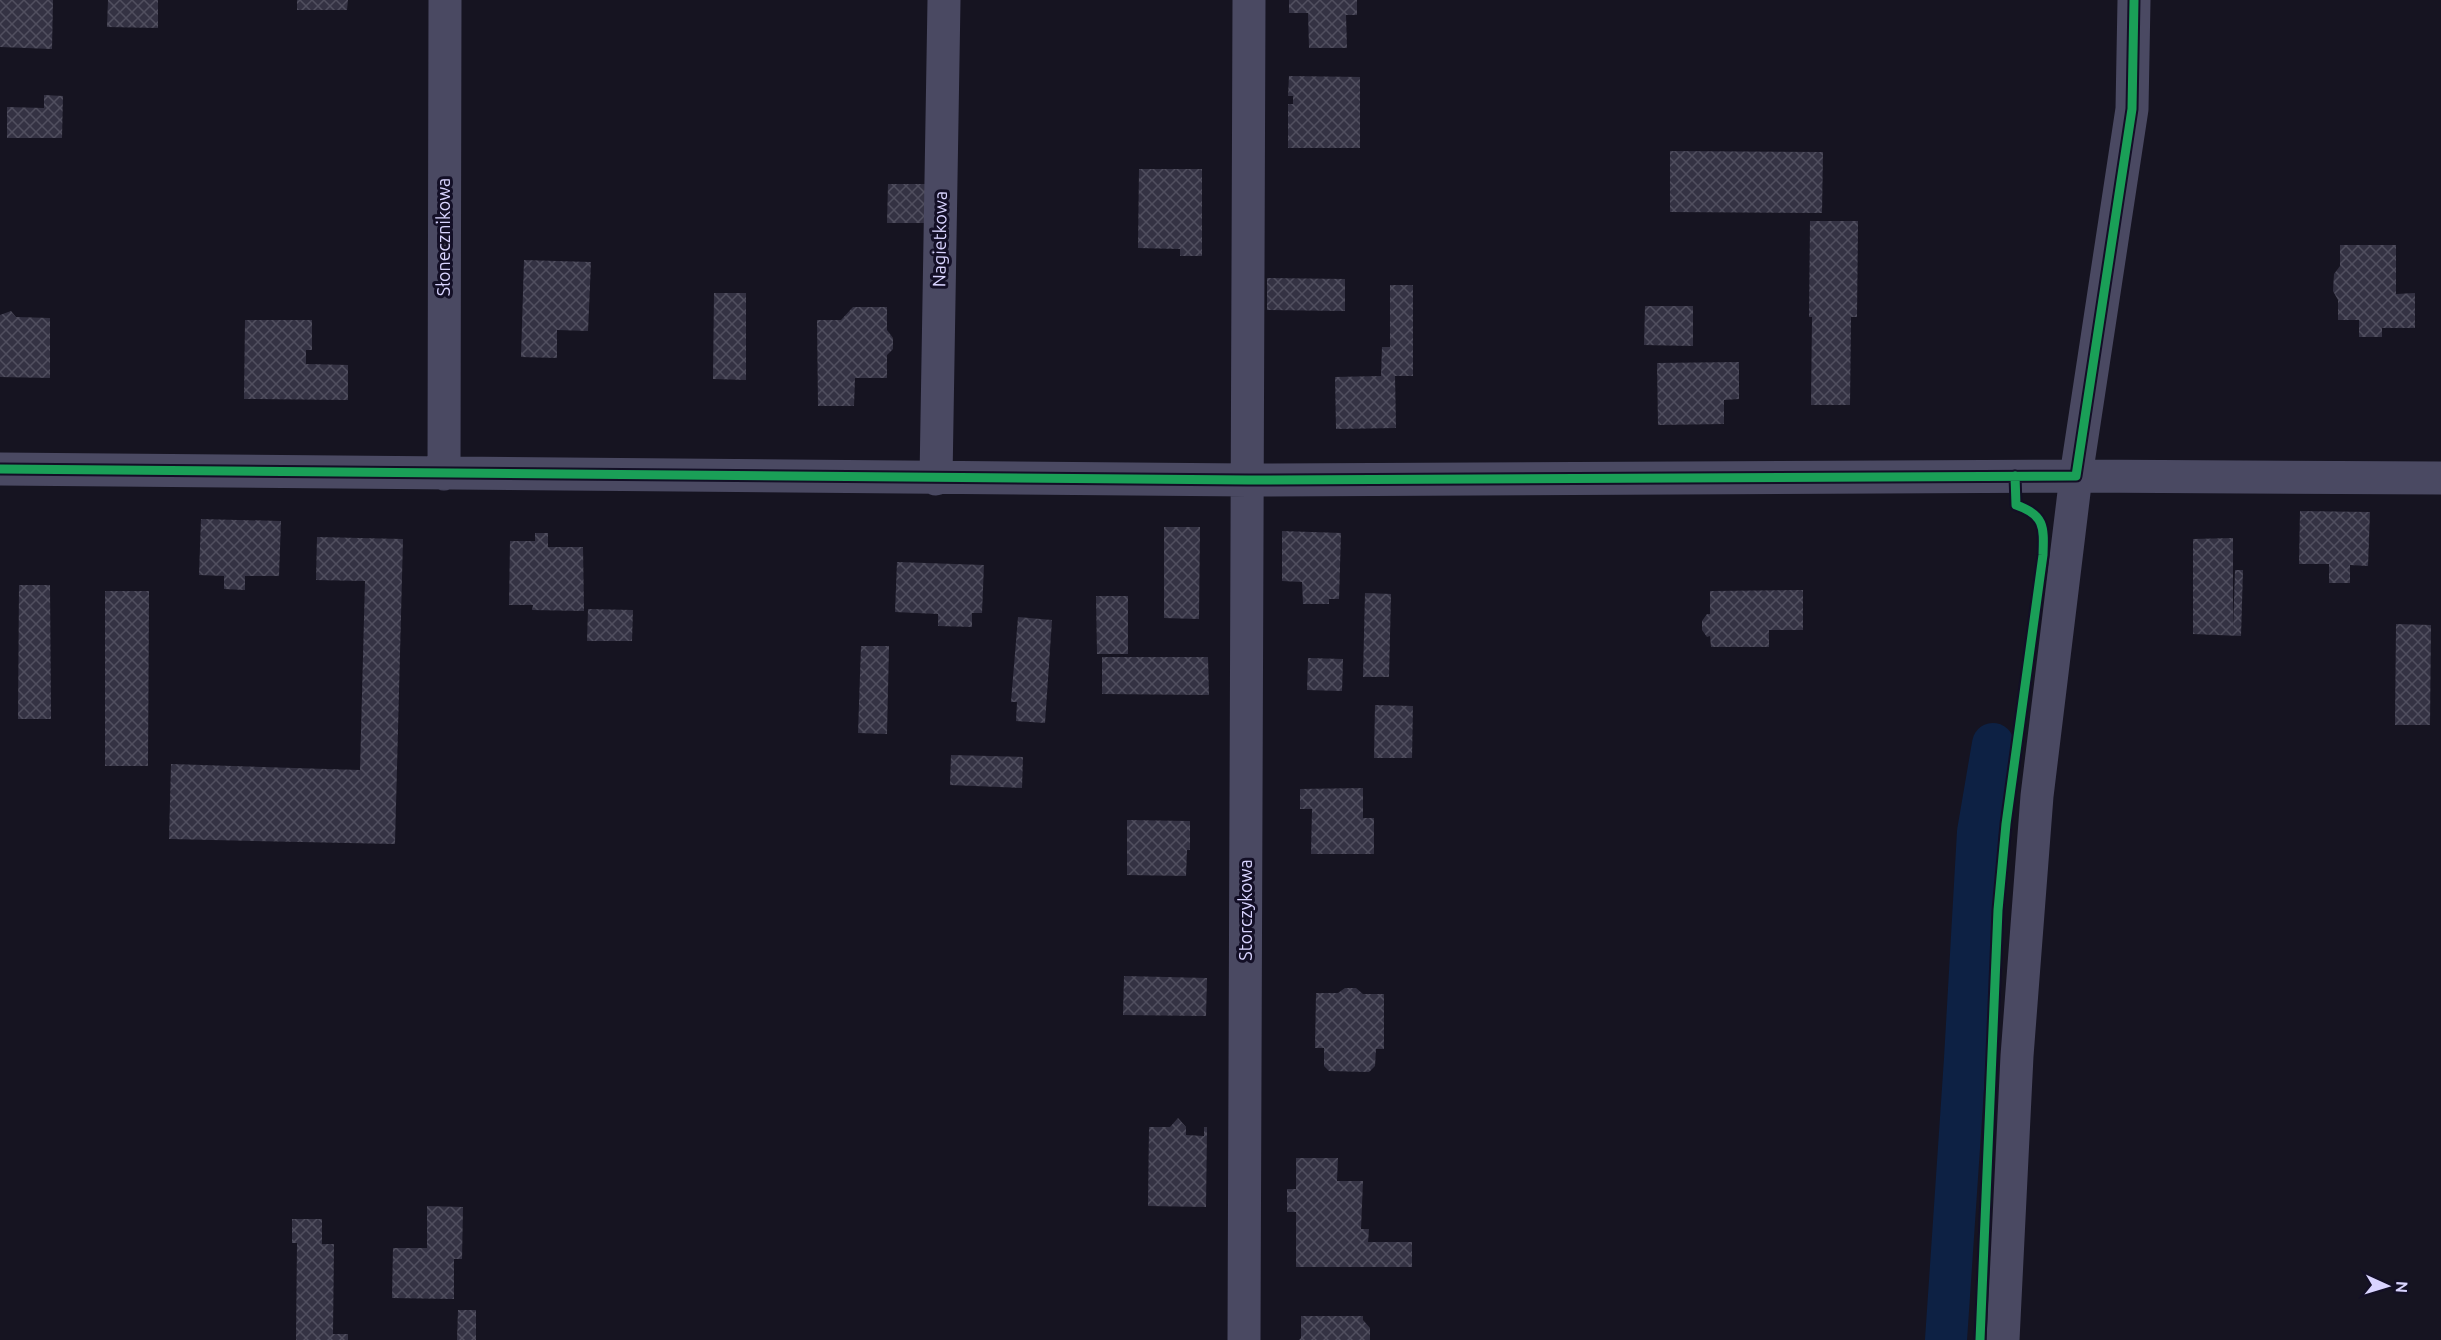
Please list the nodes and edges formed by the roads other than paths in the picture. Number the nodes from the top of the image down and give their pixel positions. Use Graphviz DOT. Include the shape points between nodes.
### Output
graph roads {
  1 [pos="445,0"];
  2 [pos="944,0"];
  3 [pos="1249,0"];
  4 [pos="2134,0"];
  5 [pos="0,469"];
  6 [pos="444,474"];
  7 [pos="2076,476"];
  8 [pos="2441,478"];
  9 [pos="936,479"];
  10 [pos="1248,480"];
  11 [pos="1244,1340"];
  12 [pos="2003,1340"];
  1 -- 6 [label="street, Słonecznikowa"];
  2 -- 9 [label="street, Nagietkowa"];
  3 -- 10 [label="street, Storczykowa"];
  4 -- 7 [label="street" via="2132,109"];
  5 -- 6 [label="street"];
  6 -- 9 [label="street"];
  7 -- 8 [label="street"];
  7 -- 10 [label="street"];
  7 -- 12 [label="street" via="2037,796 2017,1056"];
  9 -- 10 [label="street"];
  10 -- 11 [label="street, Storczykowa"];
}
